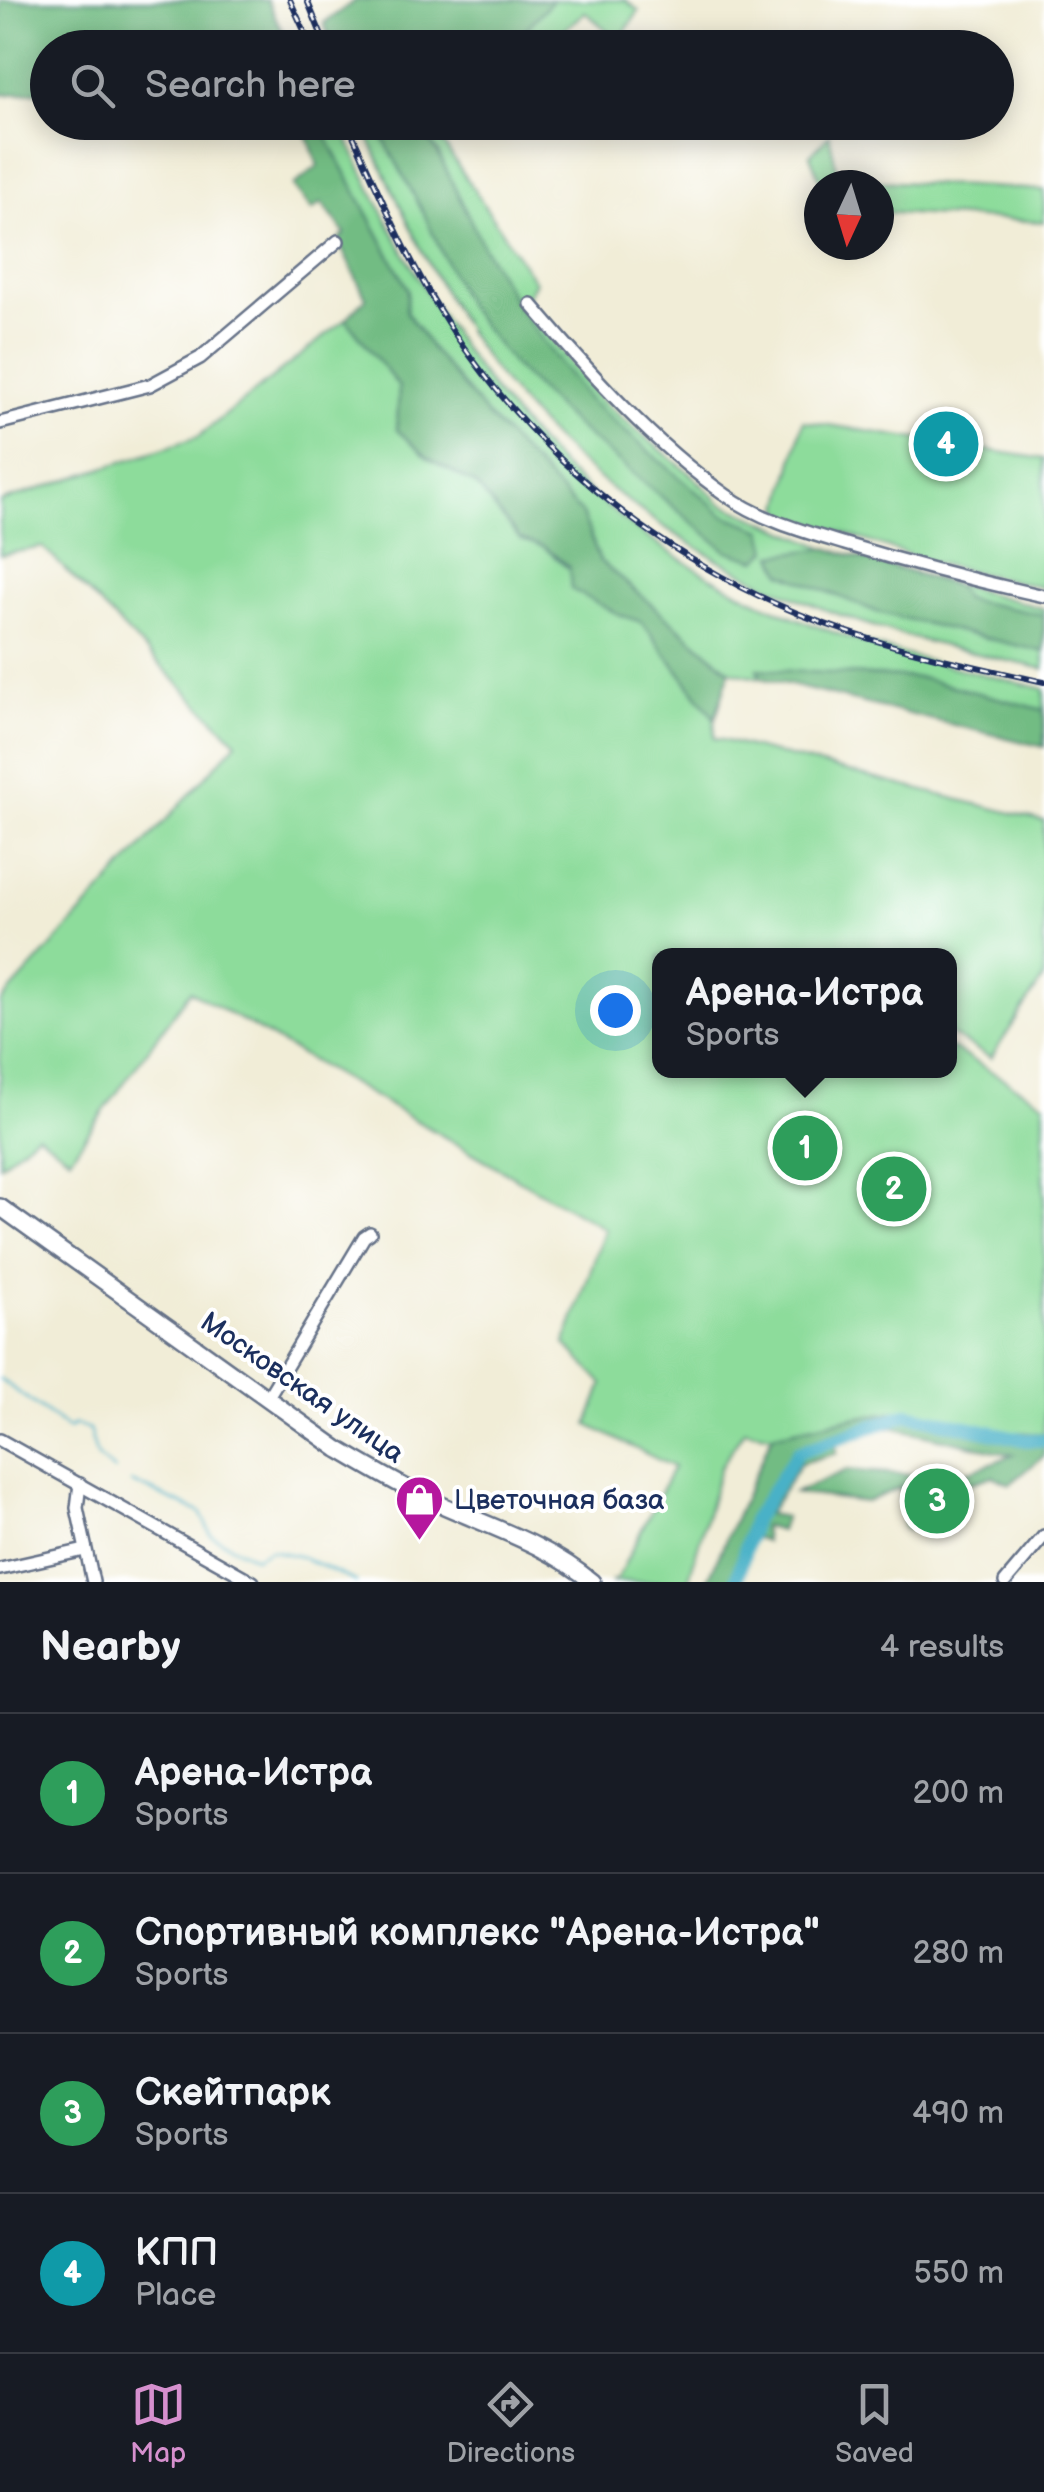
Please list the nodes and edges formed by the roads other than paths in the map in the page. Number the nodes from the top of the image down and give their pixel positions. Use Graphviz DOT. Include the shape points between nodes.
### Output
graph roads {
  1 [pos="338,240"];
  2 [pos="531,304"];
  3 [pos="0,423"];
  4 [pos="1044,596"];
  5 [pos="0,1207"];
  6 [pos="370,1232"];
  7 [pos="268,1397"];
  8 [pos="0,1440"];
  9 [pos="80,1484"];
  10 [pos="1044,1536"];
  11 [pos="85,1550"];
  12 [pos="0,1569"];
  13 [pos="93,1582"];
  14 [pos="254,1582"];
  15 [pos="592,1582"];
  16 [pos="1005,1582"];
  1 -- 3 [label="street" via="200,358 150,385"];
  2 -- 4 [label="street" via="603,389 728,497 838,542"];
  5 -- 7 [label="main road, Московская улица"];
  6 -- 7 [label="street"];
  7 -- 15 [label="main road, Московская улица" via="398,1484 521,1538"];
  8 -- 9 [label="street"];
  9 -- 11 [label="street"];
  9 -- 14 [label="street"];
  10 -- 16 [label="street"];
  11 -- 12 [label="street"];
  11 -- 13 [label="street"];
}
